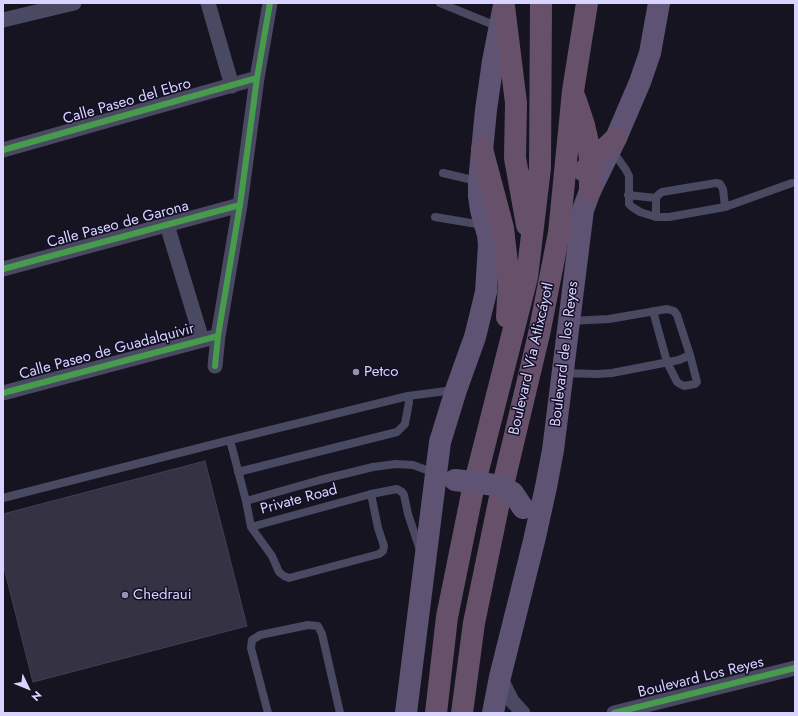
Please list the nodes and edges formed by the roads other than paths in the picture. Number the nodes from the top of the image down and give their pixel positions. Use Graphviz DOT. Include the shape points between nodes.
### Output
graph roads {
  1 [pos="74,3"];
  2 [pos="208,3"];
  3 [pos="270,3"];
  4 [pos="440,3"];
  5 [pos="541,3"];
  6 [pos="587,3"];
  7 [pos="659,3"];
  8 [pos="502,12"];
  9 [pos="3,20"];
  10 [pos="257,78"];
  11 [pos="232,86"];
  12 [pos="573,91"];
  13 [pos="614,143"];
  14 [pos="482,149"];
  15 [pos="3,150"];
  16 [pos="590,164"];
  17 [pos="443,173"];
  18 [pos="792,182"];
  19 [pos="479,189"];
  20 [pos="590,191"];
  21 [pos="628,195"];
  22 [pos="656,198"];
  23 [pos="562,202"];
  24 [pos="240,204"];
  25 [pos="726,207"];
  26 [pos="435,217"];
  27 [pos="656,217"];
  28 [pos="476,224"];
  29 [pos="166,225"];
  30 [pos="531,242"];
  31 [pos="3,269"];
  32 [pos="653,311"];
  33 [pos="569,321"];
  34 [pos="218,336"];
  35 [pos="202,340"];
  36 [pos="690,355"];
  37 [pos="506,359"];
  38 [pos="667,362"];
  39 [pos="215,366"];
  40 [pos="562,373"];
  41 [pos="456,390"];
  42 [pos="3,393"];
  43 [pos="408,396"];
  44 [pos="230,440"];
  45 [pos="238,472"];
  46 [pos="446,477"];
  47 [pos="371,494"];
  48 [pos="3,498"];
  49 [pos="246,501"];
  50 [pos="251,527"];
  51 [pos="534,541"];
  52 [pos="424,565"];
  53 [pos="795,668"];
  54 [pos="410,675"];
  55 [pos="500,677"];
  56 [pos="631,711"];
  57 [pos="268,713"];
  58 [pos="340,713"];
  59 [pos="406,713"];
  60 [pos="416,713"];
  61 [pos="436,713"];
  62 [pos="462,713"];
  63 [pos="493,713"];
  64 [pos="523,713"];
  65 [pos="614,713"];
  1 -- 9 [label="street"];
  2 -- 11 [label="street"];
  3 -- 10 [label="street"];
  4 -- 8 [label="lane"];
  5 -- 30 [label="highway, Boulevard Vía Atlixcáyotl" via="540,168"];
  6 -- 12 [label="highway, Boulevard Vía Atlixcáyotl"];
  7 -- 13 [label="main road, Boulevard de los Reyes" via="650,53"];
  8 -- 14 [label="main road"];
  8 -- 30 [label="highway" via="516,103 515,158"];
  10 -- 11 [label="street, Calle Paseo del Ebro"];
  10 -- 24 [label="street"];
  11 -- 15 [label="street, Calle Paseo del Ebro"];
  12 -- 16 [label="highway" via="584,126"];
  12 -- 23 [label="highway, Boulevard Vía Atlixcáyotl"];
  13 -- 16 [label="highway"];
  13 -- 20 [label="main road, Boulevard de los Reyes"];
  13 -- 21 [label="lane" via="629,176"];
  14 -- 19 [label="main road"];
  14 -- 37 [label="highway" via="503,228 509,281"];
  16 -- 20 [label="highway"];
  16 -- 23 [label="highway"];
  17 -- 19 [label="lane"];
  18 -- 25 [label="lane"];
  19 -- 28 [label="main road" via="481,210"];
  20 -- 33 [label="main road, Boulevard de los Reyes" via="583,210"];
  21 -- 22 [label="lane"];
  21 -- 27 [label="lane" via="632,208"];
  22 -- 25 [label="lane" via="662,192 716,183 723,189"];
  22 -- 27 [label="lane"];
  23 -- 62 [label="highway, Boulevard Vía Atlixcáyotl" via="559,233 539,334 499,502 474,623"];
  24 -- 29 [label="street, Calle Paseo de Garona"];
  24 -- 34 [label="street"];
  25 -- 27 [label="lane"];
  26 -- 28 [label="lane"];
  28 -- 41 [label="main road" via="489,245 489,258 484,298 475,337"];
  29 -- 31 [label="street, Calle Paseo de Garona"];
  29 -- 35 [label="street"];
  30 -- 37 [label="highway, Boulevard Vía Atlixcáyotl" via="527,277"];
  32 -- 33 [label="lane" via="609,319"];
  32 -- 36 [label="lane" via="674,311"];
  32 -- 38 [label="lane"];
  33 -- 40 [label="main road, Boulevard de los Reyes"];
  34 -- 35 [label="street, Calle Paseo de Guadalquivir"];
  34 -- 39 [label="street"];
  35 -- 42 [label="street, Calle Paseo de Guadalquivir"];
  36 -- 38 [label="lane"];
  36 -- 38 [label="lane" via="697,378 695,384 680,384"];
  37 -- 61 [label="highway, Boulevard Vía Atlixcáyotl" via="472,494 447,617"];
  38 -- 40 [label="lane" via="612,373"];
  40 -- 51 [label="main road, Boulevard de los Reyes" via="553,450"];
  41 -- 43 [label="lane"];
  41 -- 46 [label="main road" via="440,442"];
  43 -- 44 [label="lane"];
  43 -- 45 [label="lane" via="405,424 397,432"];
  44 -- 45 [label="lane"];
  44 -- 48 [label="lane"];
  45 -- 49 [label="lane"];
  46 -- 49 [label="lane, Private Road" via="412,465 396,464 372,467"];
  46 -- 51 [label="main road, bridge" via="504,487 513,493 523,508"];
  46 -- 52 [label="main road"];
  47 -- 50 [label="lane, Private Road"];
  47 -- 50 [label="lane" via="384,546 379,554 289,578 279,572 272,556"];
  47 -- 52 [label="lane, Private Road" via="397,489 402,492"];
  49 -- 50 [label="lane, Private Road"];
  51 -- 55 [label="main road, Boulevard de los Reyes"];
  52 -- 54 [label="main road"];
  53 -- 56 [label="street, Boulevard Los Reyes"];
  54 -- 59 [label="main road"];
  54 -- 60 [label="main road" via="416,700"];
  55 -- 63 [label="main road, Boulevard de los Reyes"];
  55 -- 64 [label="street" via="512,701"];
  56 -- 65 [label="street, Boulevard Los Reyes"];
  57 -- 58 [label="lane" via="251,648 252,640 260,635 308,625 318,626 322,634"];
}
